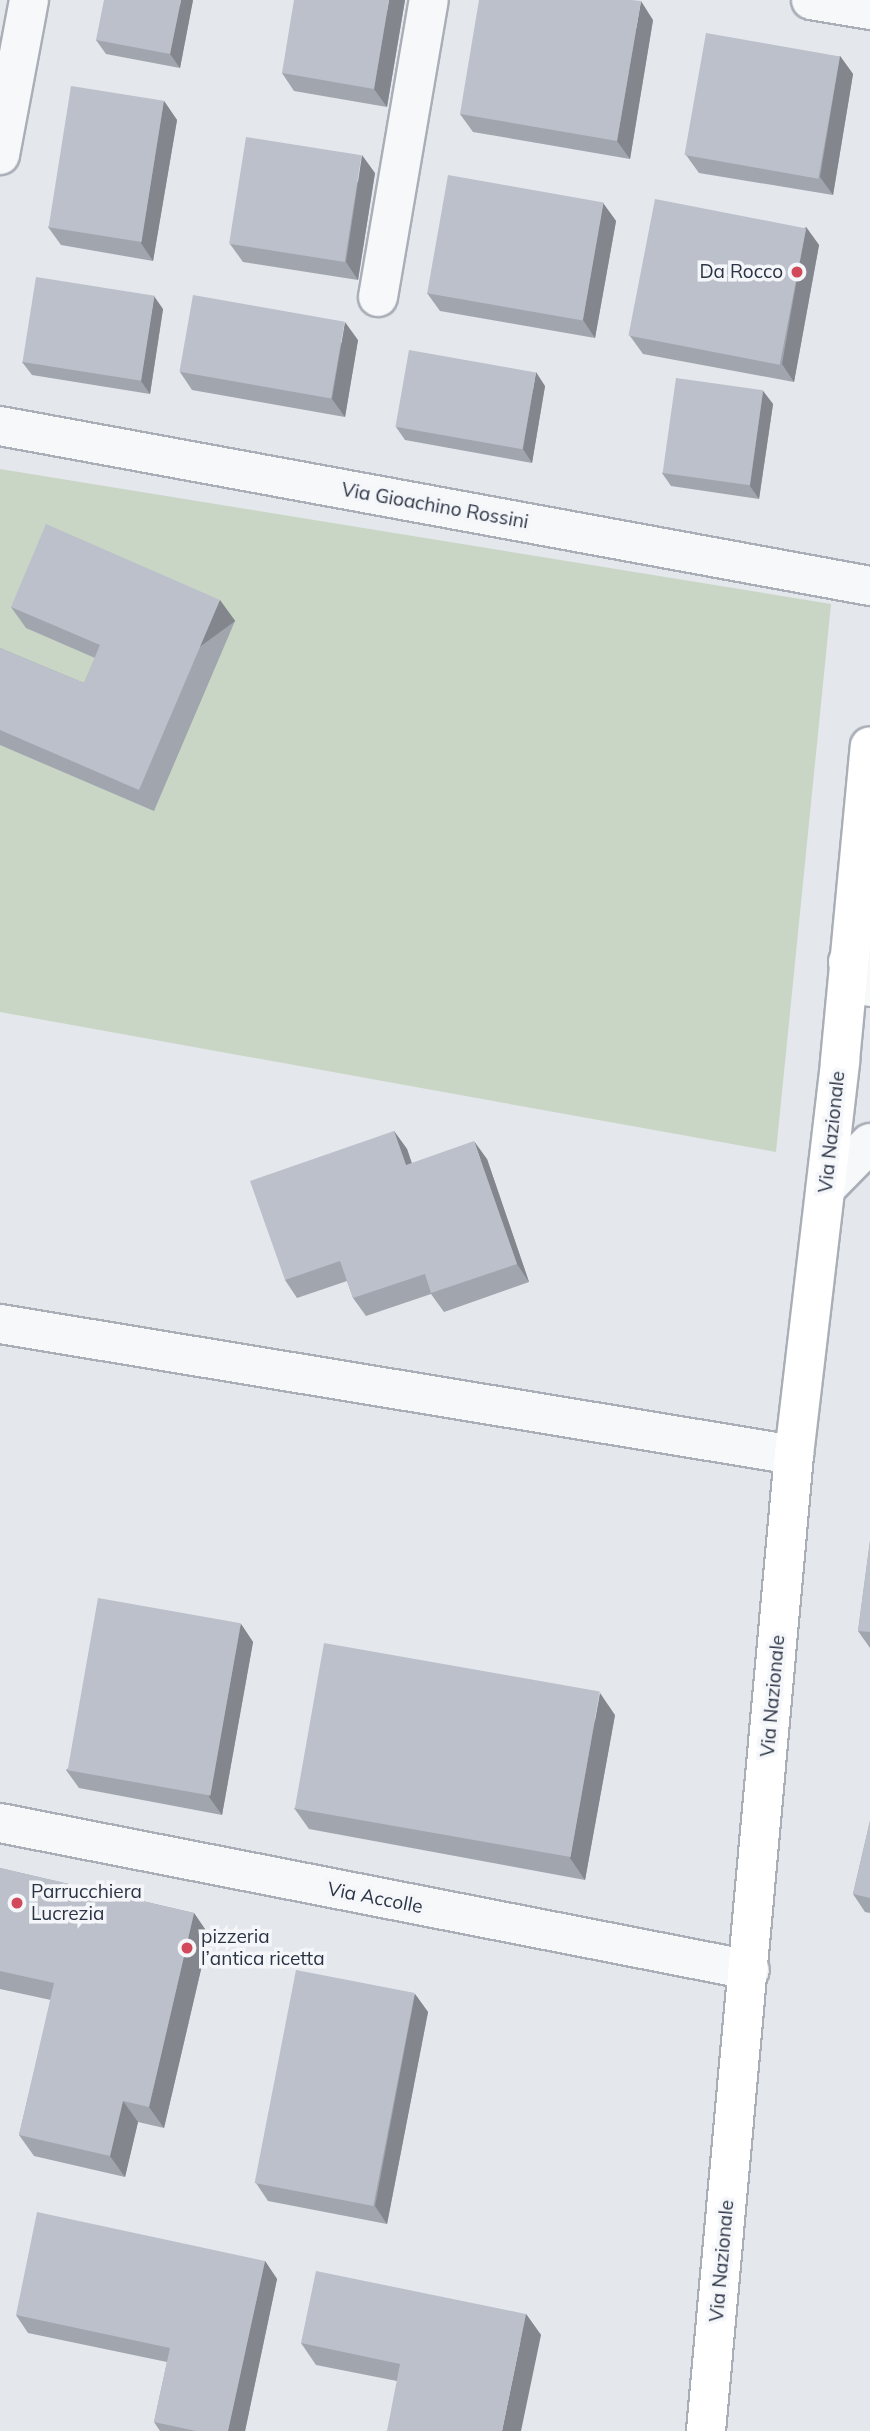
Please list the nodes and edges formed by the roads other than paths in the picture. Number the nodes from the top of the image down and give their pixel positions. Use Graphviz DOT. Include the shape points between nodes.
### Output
graph roads {
  1 [pos="29,0"];
  2 [pos="429,0"];
  3 [pos="811,0"];
  4 [pos="870,10"];
  5 [pos="0,155"];
  6 [pos="378,297"];
  7 [pos="0,426"];
  8 [pos="870,586"];
  9 [pos="869,761"];
  10 [pos="863,967"];
  11 [pos="870,1143"];
  12 [pos="826,1188"];
  13 [pos="0,1324"];
  14 [pos="72,1337"];
  15 [pos="0,1355"];
  16 [pos="794,1455"];
  17 [pos="0,1823"];
  18 [pos="750,1970"];
  19 [pos="706,2431"];
  1 -- 5 [label="street"];
  2 -- 6 [label="street"];
  3 -- 4 [label="street"];
  7 -- 8 [label="street, Via Gioachino Rossini"];
  9 -- 10 [label="main road, Via Nazionale"];
  10 -- 12 [label="main road, Via Nazionale"];
  11 -- 12 [label="street"];
  12 -- 16 [label="main road, Via Nazionale"];
  13 -- 14 [label="street"];
  14 -- 15 [label="street" via="24,1341"];
  14 -- 16 [label="street"];
  16 -- 18 [label="main road, Via Nazionale"];
  17 -- 18 [label="street, Via Accolle"];
  18 -- 19 [label="main road, Via Nazionale"];
}
